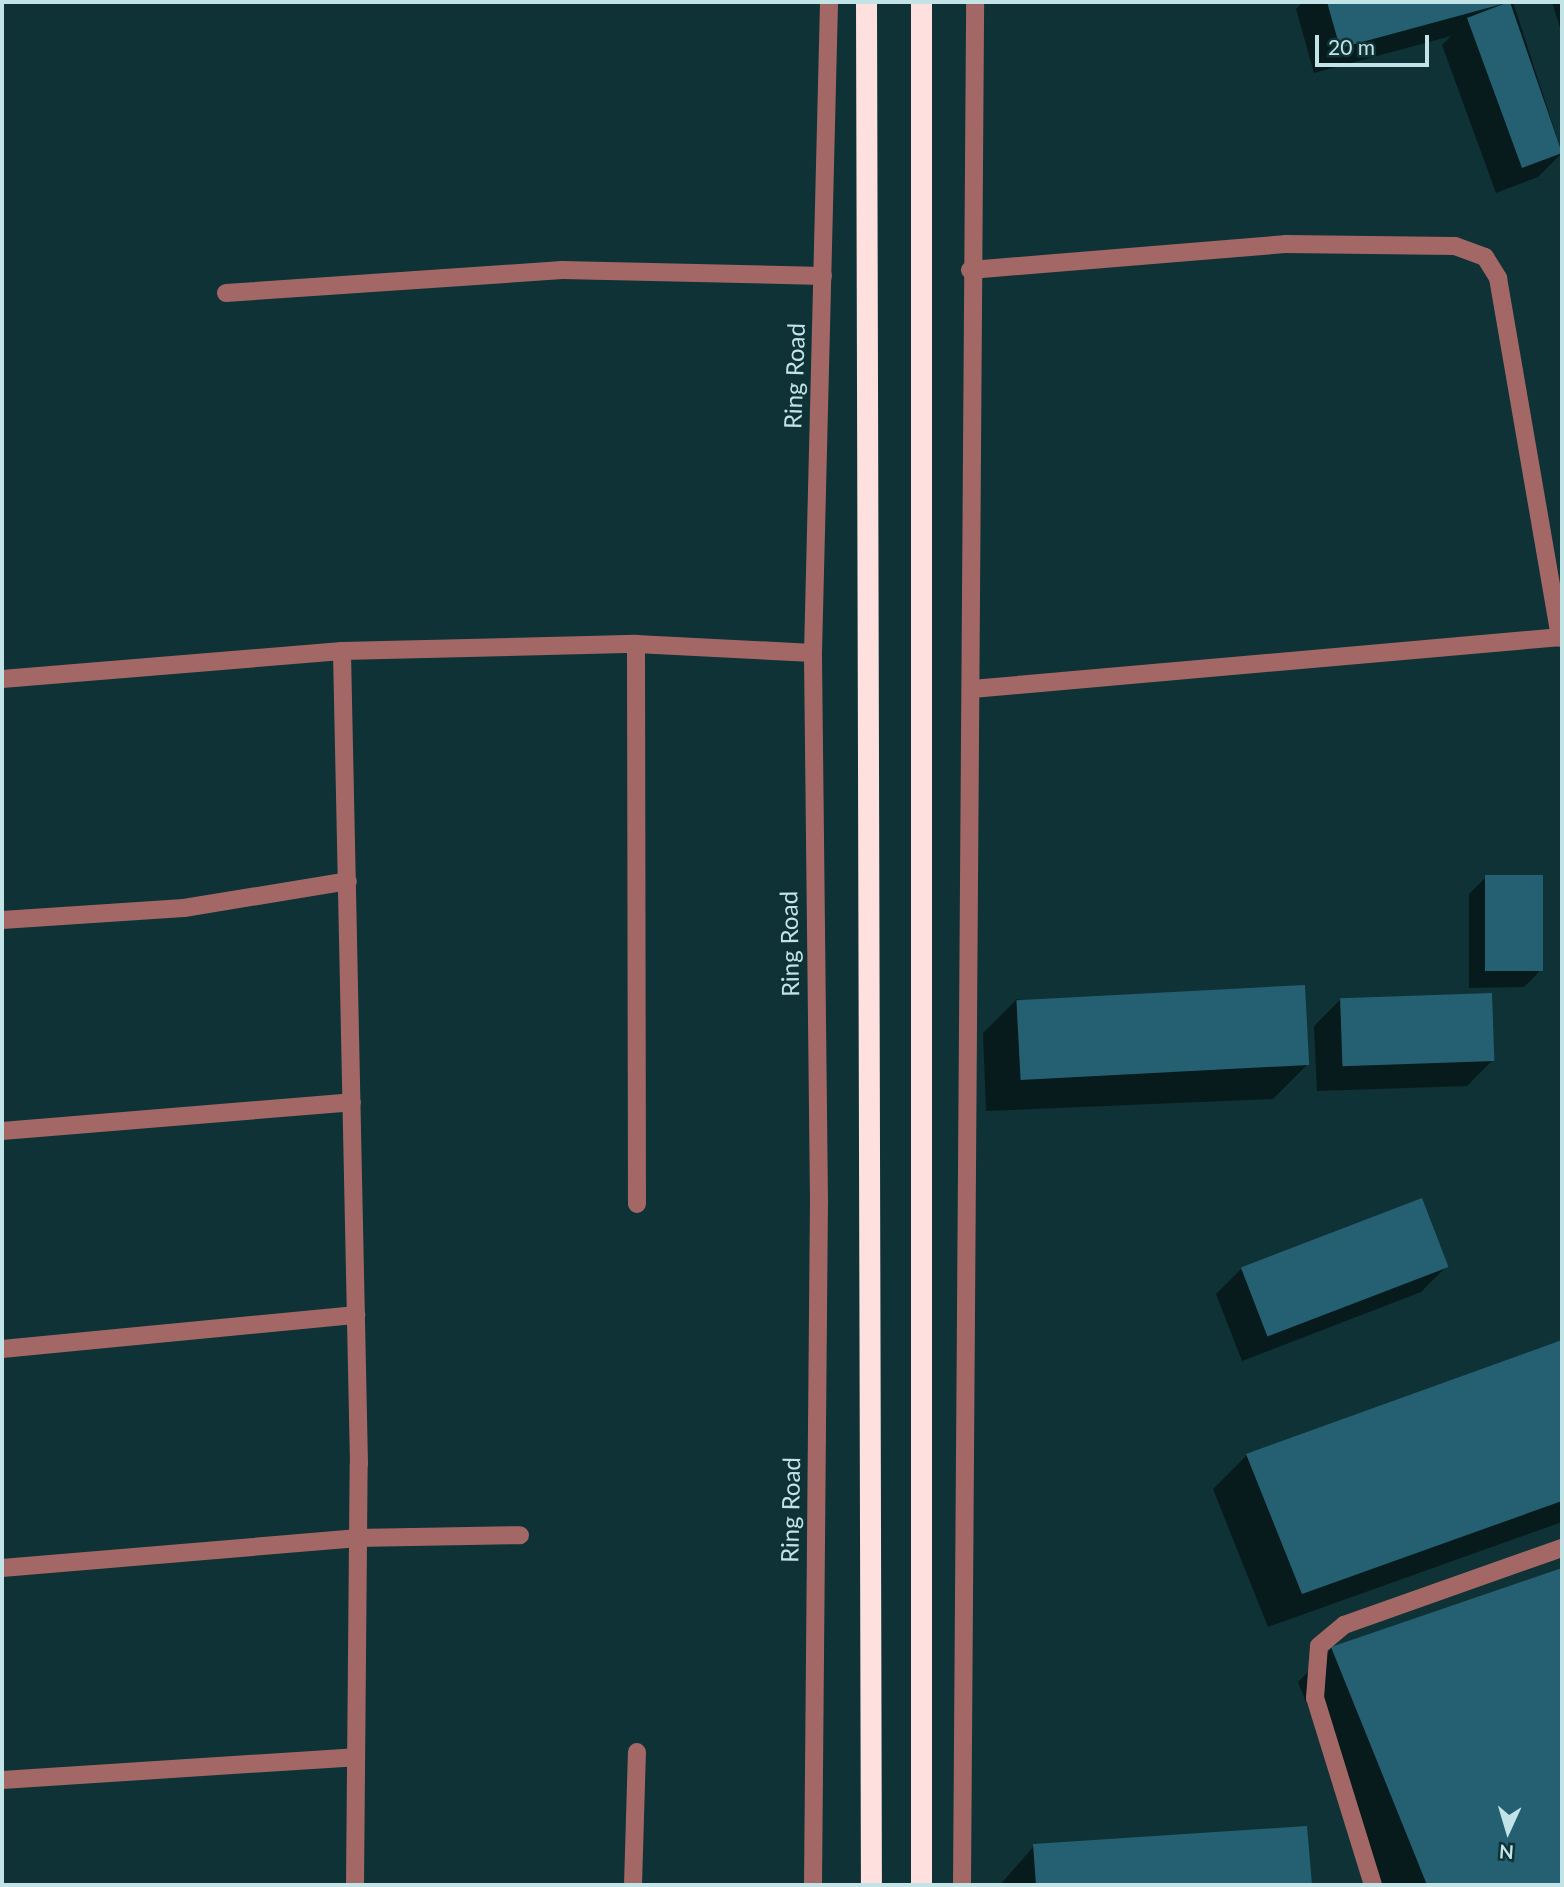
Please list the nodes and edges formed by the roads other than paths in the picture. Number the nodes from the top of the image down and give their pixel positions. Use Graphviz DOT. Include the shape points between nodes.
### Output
graph roads {
  1 [pos="829,2"];
  2 [pos="866,2"];
  3 [pos="921,2"];
  4 [pos="975,2"];
  5 [pos="970,270"];
  6 [pos="823,276"];
  7 [pos="226,293"];
  8 [pos="1561,637"];
  9 [pos="636,644"];
  10 [pos="342,652"];
  11 [pos="813,653"];
  12 [pos="2,679"];
  13 [pos="972,689"];
  14 [pos="348,881"];
  15 [pos="2,920"];
  16 [pos="352,1102"];
  17 [pos="2,1131"];
  18 [pos="637,1204"];
  19 [pos="356,1315"];
  20 [pos="2,1349"];
  21 [pos="520,1535"];
  22 [pos="356,1538"];
  23 [pos="1562,1548"];
  24 [pos="2,1568"];
  25 [pos="637,1752"];
  26 [pos="355,1757"];
  27 [pos="2,1780"];
  28 [pos="355,1885"];
  29 [pos="634,1885"];
  30 [pos="813,1885"];
  31 [pos="871,1885"];
  32 [pos="921,1885"];
  33 [pos="962,1885"];
  34 [pos="1373,1885"];
  1 -- 6 [label="street, Ring Road"];
  2 -- 31 [label="highway"];
  3 -- 32 [label="highway"];
  4 -- 5 [label="street"];
  5 -- 8 [label="street" via="1285,244 1455,246 1485,257 1498,278"];
  5 -- 13 [label="street"];
  6 -- 7 [label="street" via="562,270"];
  6 -- 11 [label="street, Ring Road"];
  8 -- 13 [label="street"];
  9 -- 10 [label="street"];
  9 -- 11 [label="street"];
  9 -- 18 [label="street"];
  10 -- 12 [label="street"];
  10 -- 14 [label="street"];
  11 -- 30 [label="street, Ring Road" via="819,1202"];
  13 -- 33 [label="street"];
  14 -- 15 [label="street" via="184,908"];
  14 -- 16 [label="street"];
  16 -- 17 [label="street"];
  16 -- 19 [label="street"];
  19 -- 20 [label="street"];
  19 -- 22 [label="street"];
  21 -- 22 [label="street"];
  22 -- 24 [label="street"];
  22 -- 26 [label="street"];
  23 -- 34 [label="street" via="1344,1625 1319,1646 1315,1698"];
  25 -- 29 [label="street"];
  26 -- 27 [label="street"];
  26 -- 28 [label="street"];
}
